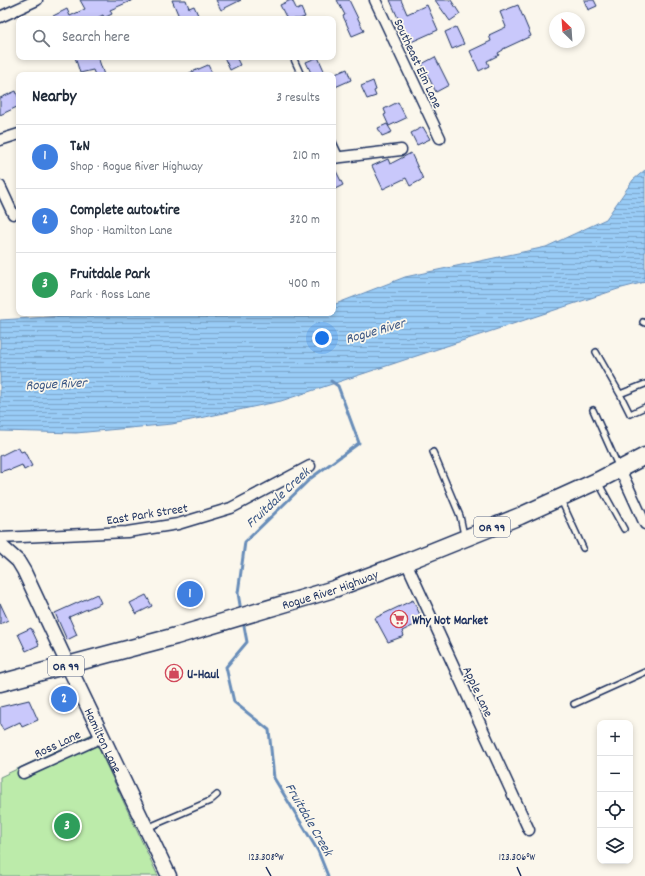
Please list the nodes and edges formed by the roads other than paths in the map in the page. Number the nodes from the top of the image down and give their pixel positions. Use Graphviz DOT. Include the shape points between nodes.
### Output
graph roads {
  1 [pos="37,0"];
  2 [pos="375,0"];
  3 [pos="0,17"];
  4 [pos="294,60"];
  5 [pos="300,72"];
  6 [pos="16,135"];
  7 [pos="440,138"];
  8 [pos="0,140"];
  9 [pos="401,150"];
  10 [pos="336,157"];
  11 [pos="0,186"];
  12 [pos="2,196"];
  13 [pos="13,214"];
  14 [pos="596,352"];
  15 [pos="645,384"];
  16 [pos="620,394"];
  17 [pos="645,407"];
  18 [pos="593,410"];
  19 [pos="433,452"];
  20 [pos="645,456"];
  21 [pos="310,466"];
  22 [pos="620,469"];
  23 [pos="597,481"];
  24 [pos="560,498"];
  25 [pos="645,524"];
  26 [pos="624,529"];
  27 [pos="0,538"];
  28 [pos="464,538"];
  29 [pos="0,545"];
  30 [pos="583,548"];
  31 [pos="406,562"];
  32 [pos="68,665"];
  33 [pos="645,672"];
  34 [pos="0,683"];
  35 [pos="574,704"];
  36 [pos="102,737"];
  37 [pos="23,773"];
  38 [pos="217,795"];
  39 [pos="146,829"];
  40 [pos="528,830"];
  41 [pos="168,876"];
  1 -- 3 [label="street"];
  2 -- 7 [label="street, Southeast Elm Lane"];
  4 -- 5 [label="lane"];
  6 -- 8 [label="street"];
  9 -- 10 [label="street"];
  11 -- 12 [label="street"];
  12 -- 13 [label="street"];
  14 -- 16 [label="lane"];
  15 -- 16 [label="lane"];
  16 -- 17 [label="lane" via="630,414"];
  18 -- 22 [label="lane"];
  19 -- 28 [label="lane" via="460,516"];
  20 -- 22 [label="main road, Rogue River Highway / OR 99"];
  21 -- 27 [label="street, East Park Street" via="231,508 178,524 127,532"];
  22 -- 23 [label="main road, Rogue River Highway / OR 99"];
  22 -- 25 [label="street"];
  23 -- 24 [label="main road, Rogue River Highway / OR 99"];
  23 -- 26 [label="lane"];
  24 -- 28 [label="main road, Rogue River Highway / OR 99"];
  24 -- 30 [label="lane"];
  28 -- 31 [label="main road, Rogue River Highway / OR 99"];
  29 -- 32 [label="street, Hamilton Lane" via="18,561"];
  31 -- 32 [label="main road, Rogue River Highway / OR 99" via="334,590"];
  31 -- 40 [label="street, Apple Lane"];
  32 -- 34 [label="main road, Rogue River Highway / OR 99"];
  32 -- 36 [label="main road, Hamilton Lane"];
  33 -- 35 [label="lane"];
  36 -- 37 [label="street, Ross Lane"];
  36 -- 39 [label="main road, Hamilton Lane"];
  38 -- 39 [label="lane" via="210,801"];
  39 -- 41 [label="main road, Hamilton Lane"];
}
